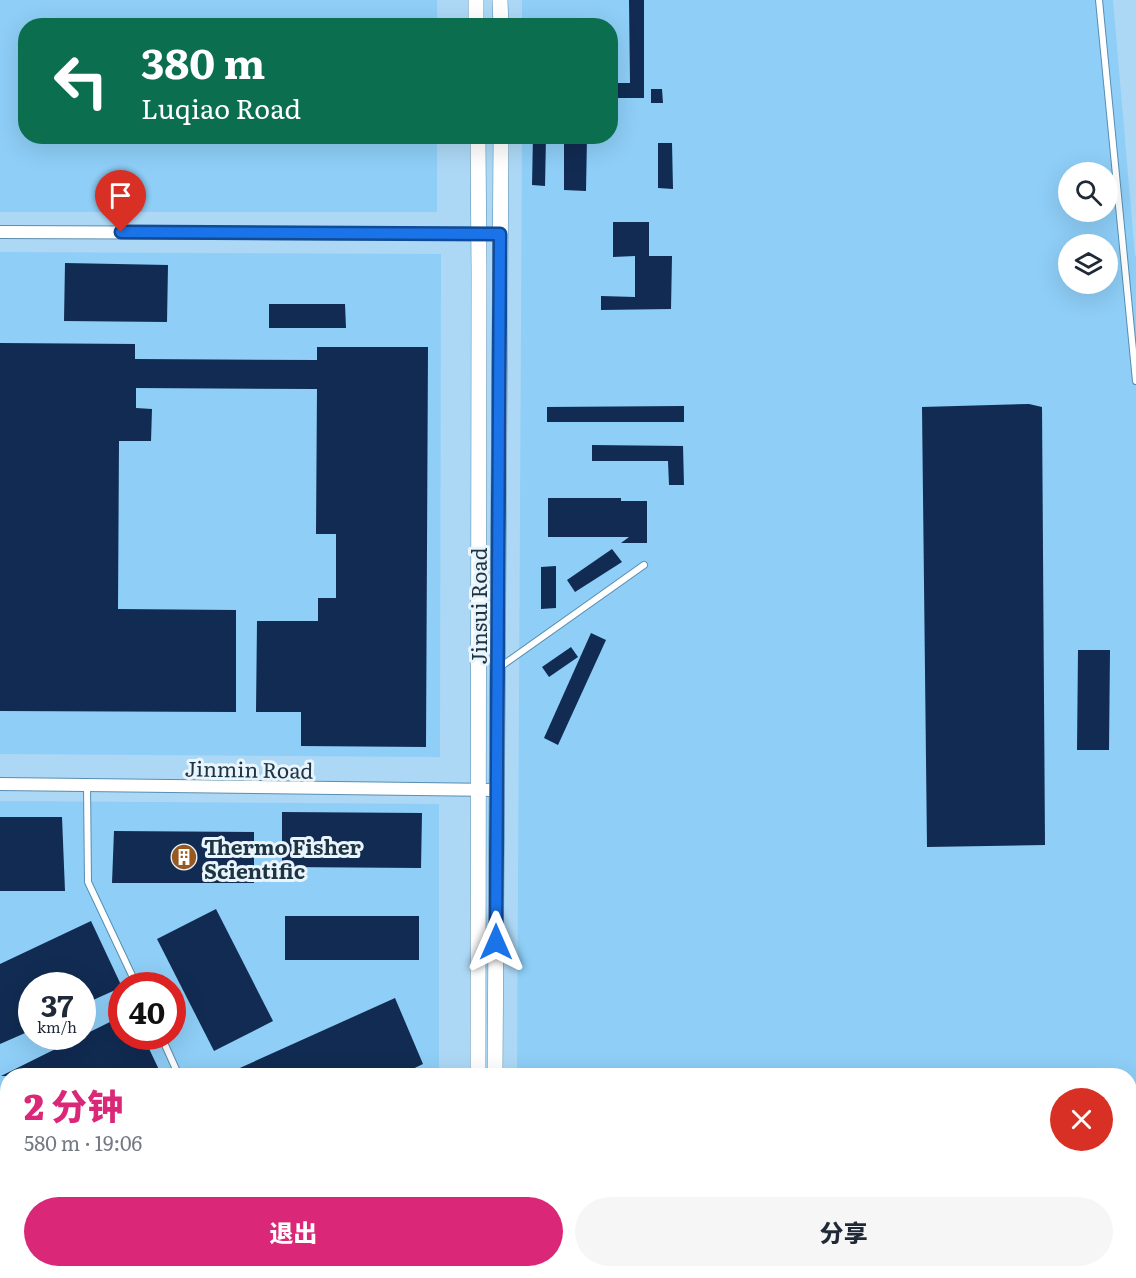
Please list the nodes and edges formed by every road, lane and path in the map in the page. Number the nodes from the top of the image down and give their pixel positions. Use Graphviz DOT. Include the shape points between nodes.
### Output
graph roads {
  1 [pos="476,0"];
  2 [pos="500,0"];
  3 [pos="1100,0"];
  4 [pos="476,18"];
  5 [pos="501,18"];
  6 [pos="478,144"];
  7 [pos="501,144"];
  8 [pos="0,232"];
  9 [pos="500,234"];
  10 [pos="479,235"];
  11 [pos="1136,381"];
  12 [pos="644,565"];
  13 [pos="497,669"];
  14 [pos="0,784"];
  15 [pos="87,785"];
  16 [pos="477,790"];
  17 [pos="497,790"];
  18 [pos="130,972"];
  19 [pos="167,1050"];
  20 [pos="175,1068"];
  21 [pos="477,1068"];
  22 [pos="495,1068"];
  1 -- 4 [label="street"];
  2 -- 5 [label="street"];
  3 -- 11 [label="lane"];
  6 -- 10 [label="street, Jinsui Road"];
  7 -- 9 [label="street, Jinsui Road"];
  8 -- 10 [label="street"];
  9 -- 10 [label="street"];
  9 -- 13 [label="street, Jinsui Road"];
  10 -- 16 [label="street, Jinsui Road"];
  12 -- 13 [label="lane"];
  13 -- 17 [label="street, Jinsui Road"];
  14 -- 15 [label="street, Jinmin Road"];
  15 -- 16 [label="street, Jinmin Road"];
  15 -- 18 [label="lane" via="88,882"];
  16 -- 17 [label="street, Jinmin Road"];
  16 -- 21 [label="street, Jinsui Road"];
  17 -- 22 [label="street, Jinsui Road"];
  19 -- 20 [label="lane"];
}
